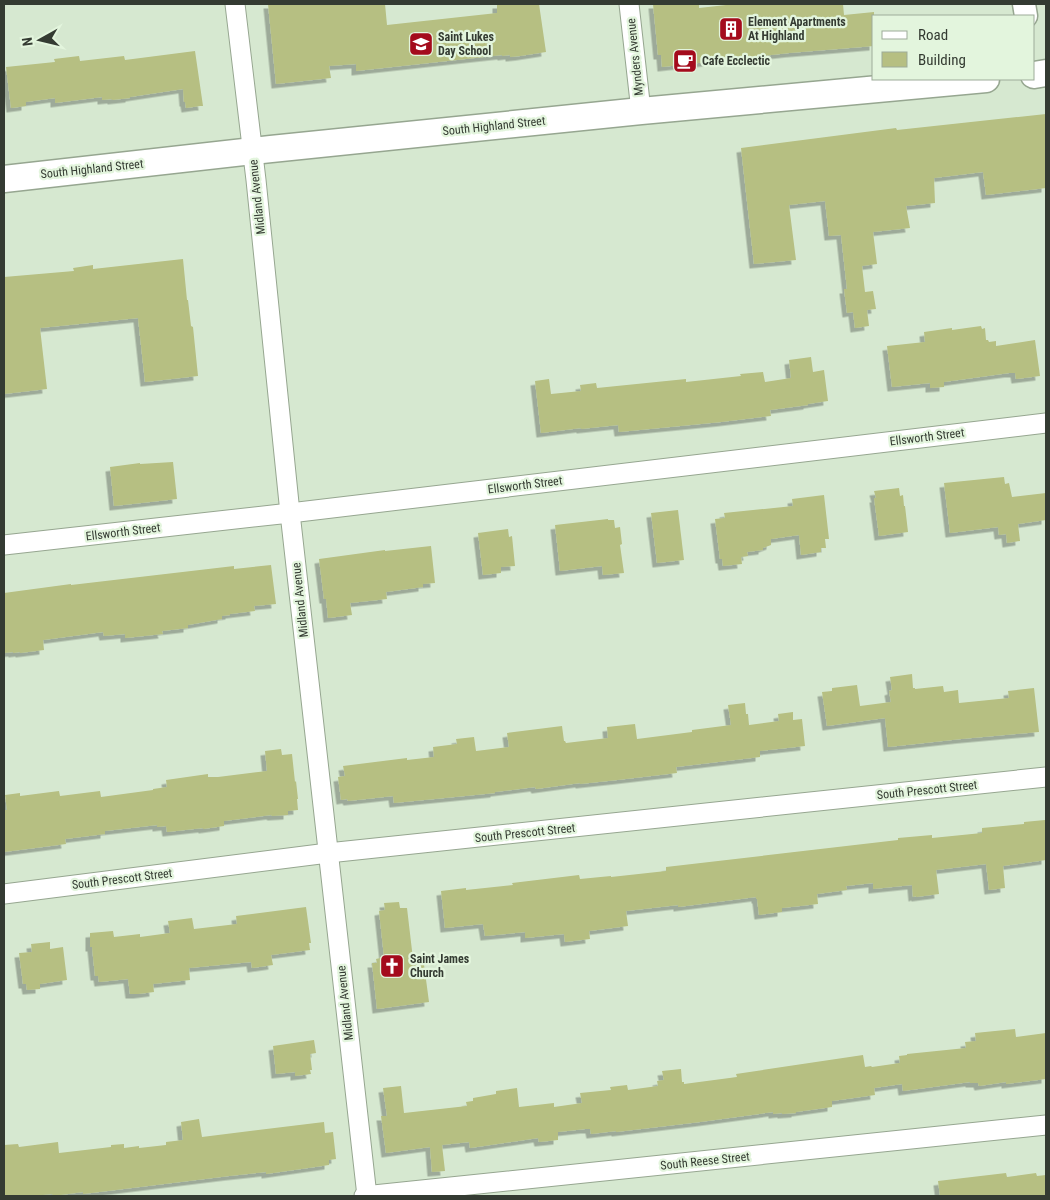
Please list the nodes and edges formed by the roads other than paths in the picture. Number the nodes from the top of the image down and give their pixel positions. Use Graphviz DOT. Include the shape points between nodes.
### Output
graph roads {
  1 [pos="235,4"];
  2 [pos="629,4"];
  3 [pos="975,80"];
  4 [pos="641,111"];
  5 [pos="252,151"];
  6 [pos="4,179"];
  7 [pos="1046,423"];
  8 [pos="290,513"];
  9 [pos="4,546"];
  10 [pos="1046,777"];
  11 [pos="328,854"];
  12 [pos="4,894"];
  13 [pos="1046,1126"];
  14 [pos="366,1196"];
  1 -- 5 [label="street, Midland Avenue"];
  2 -- 4 [label="street, Mynders Avenue"];
  3 -- 4 [label="main road, South Highland Street"];
  4 -- 5 [label="main road, South Highland Street"];
  5 -- 6 [label="main road, South Highland Street"];
  5 -- 8 [label="street, Midland Avenue"];
  7 -- 8 [label="street, Ellsworth Street"];
  8 -- 9 [label="street, Ellsworth Street"];
  8 -- 11 [label="street, Midland Avenue"];
  10 -- 11 [label="street, South Prescott Street"];
  11 -- 12 [label="street, South Prescott Street"];
  11 -- 14 [label="street, Midland Avenue"];
  13 -- 14 [label="street, South Reese Street"];
}
